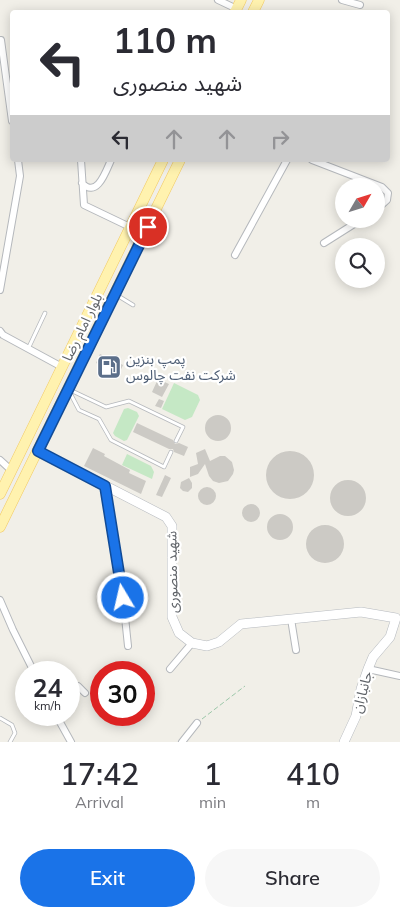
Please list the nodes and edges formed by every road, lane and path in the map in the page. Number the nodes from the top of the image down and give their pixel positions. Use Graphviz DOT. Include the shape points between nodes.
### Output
graph roads {
  1 [pos="219,0"];
  2 [pos="342,0"];
  3 [pos="360,6"];
  4 [pos="238,7"];
  5 [pos="1,40"];
  6 [pos="10,106"];
  7 [pos="18,162"];
  8 [pos="81,162"];
  9 [pos="110,162"];
  10 [pos="162,162"];
  11 [pos="179,162"];
  12 [pos="286,162"];
  13 [pos="317,162"];
  14 [pos="359,178"];
  15 [pos="82,183"];
  16 [pos="385,190"];
  17 [pos="385,202"];
  18 [pos="130,227"];
  19 [pos="348,228"];
  20 [pos="324,243"];
  21 [pos="236,255"];
  22 [pos="101,288"];
  23 [pos="0,290"];
  24 [pos="114,294"];
  25 [pos="133,305"];
  26 [pos="45,313"];
  27 [pos="0,331"];
  28 [pos="28,349"];
  29 [pos="62,367"];
  30 [pos="55,383"];
  31 [pos="68,389"];
  32 [pos="176,441"];
  33 [pos="38,451"];
  34 [pos="171,452"];
  35 [pos="0,460"];
  36 [pos="12,470"];
  37 [pos="105,486"];
  38 [pos="0,494"];
  39 [pos="0,527"];
  40 [pos="0,600"];
  41 [pos="398,614"];
  42 [pos="291,619"];
  43 [pos="192,643"];
  44 [pos="128,646"];
  45 [pos="296,650"];
  46 [pos="28,661"];
  47 [pos="368,669"];
  48 [pos="170,670"];
  49 [pos="400,676"];
  50 [pos="245,686"];
  51 [pos="80,688"];
  52 [pos="85,693"];
  53 [pos="0,718"];
  54 [pos="197,723"];
  55 [pos="62,726"];
  56 [pos="10,742"];
  57 [pos="71,742"];
  58 [pos="182,742"];
  59 [pos="344,742"];
  1 -- 4 [label="street"];
  2 -- 3 [label="street"];
  5 -- 6 [label="street"];
  7 -- 23 [label="street" via="20,176"];
  8 -- 15 [label="street"];
  9 -- 15 [label="street" via="98,185 92,188"];
  10 -- 18 [label="main road, بلوار امام رضا"];
  11 -- 24 [label="main road, بلوار امام رضا"];
  12 -- 21 [label="street"];
  13 -- 14 [label="street"];
  15 -- 18 [label="street" via="84,205"];
  16 -- 17 [label="street" via="388,193"];
  18 -- 22 [label="main road, بلوار امام رضا"];
  19 -- 20 [label="street"];
  22 -- 24 [label="main road"];
  22 -- 29 [label="main road, بلوار امام رضا"];
  24 -- 25 [label="lane"];
  24 -- 31 [label="main road, بلوار امام رضا"];
  26 -- 28 [label="lane"];
  27 -- 28 [label="street"];
  28 -- 29 [label="street"];
  29 -- 30 [label="main road, بلوار امام رضا"];
  30 -- 31 [label="main road"];
  30 -- 36 [label="main road, بلوار امام رضا"];
  31 -- 32 [label="lane" via="106,407 130,401 183,427"];
  31 -- 33 [label="main road, بلوار امام رضا"];
  31 -- 34 [label="lane" via="79,410 99,419 111,440 164,467"];
  33 -- 37 [label="street, شهید منصوری"];
  33 -- 39 [label="main road, بلوار امام رضا"];
  35 -- 36 [label="street"];
  36 -- 38 [label="main road, بلوار امام رضا"];
  37 -- 43 [label="street, شهید منصوری" via="166,517 172,526 172,617 180,633"];
  37 -- 44 [label="street"];
  40 -- 46 [label="street"];
  41 -- 42 [label="street" via="361,612"];
  41 -- 47 [label="street, جانبازان" via="390,637 373,657"];
  42 -- 43 [label="street" via="241,624 219,642 207,646"];
  42 -- 45 [label="street"];
  43 -- 48 [label="street"];
  47 -- 49 [label="street"];
  47 -- 59 [label="street, جانبازان" via="356,716"];
  50 -- 54 [label="path"];
  51 -- 52 [label="street"];
  53 -- 56 [label="lane" via="12,725 15,733"];
  54 -- 58 [label="street"];
  55 -- 57 [label="street"];
}
